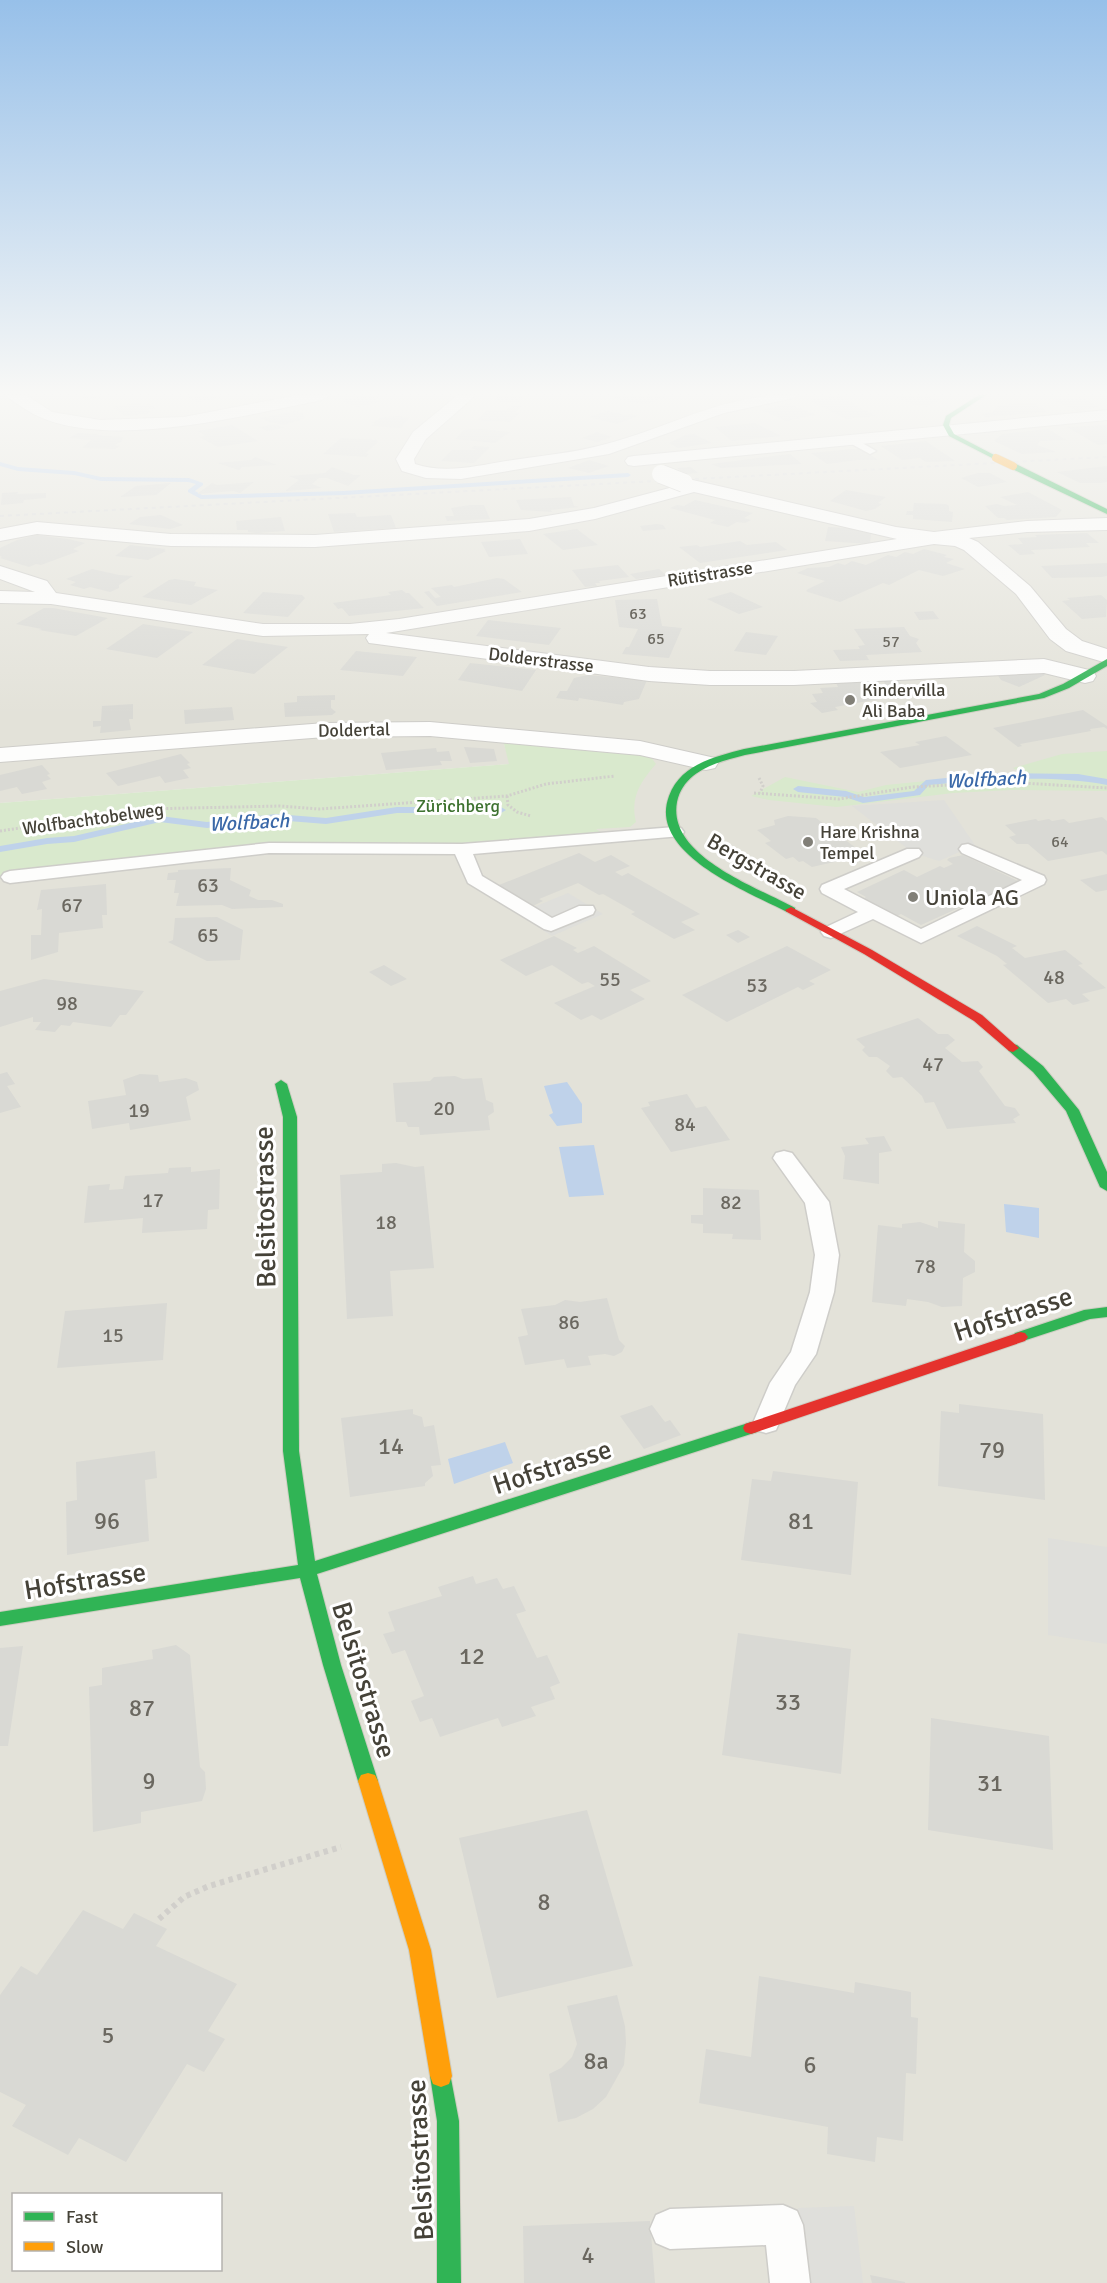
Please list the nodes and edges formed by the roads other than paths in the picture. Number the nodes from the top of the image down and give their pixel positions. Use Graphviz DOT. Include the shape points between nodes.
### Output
graph roads {
  1 [pos="633,502"];
  2 [pos="760,502"];
  3 [pos="1086,502"];
  4 [pos="1107,512"];
  5 [pos="1107,524"];
  6 [pos="0,535"];
  7 [pos="929,538"];
  8 [pos="0,572"];
  9 [pos="51,598"];
  10 [pos="6,600"];
  11 [pos="350,630"];
  12 [pos="1107,656"];
  13 [pos="1107,663"];
  14 [pos="1085,676"];
  15 [pos="0,755"];
  16 [pos="706,763"];
  17 [pos="675,832"];
  18 [pos="462,849"];
  19 [pos="968,849"];
  20 [pos="913,853"];
  21 [pos="10,877"];
  22 [pos="586,910"];
  23 [pos="873,912"];
  24 [pos="831,932"];
  25 [pos="281,1084"];
  26 [pos="784,1158"];
  27 [pos="1107,1187"];
  28 [pos="1107,1312"];
  29 [pos="766,1424"];
  30 [pos="307,1570"];
  31 [pos="0,1618"];
  32 [pos="670,2229"];
  33 [pos="449,2283"];
  34 [pos="790,2283"];
  1 -- 6 [label="street" via="549,522 315,541 171,540 37,528"];
  2 -- 7 [label="street"];
  3 -- 4 [label="main road, bridge"];
  5 -- 7 [label="street, Rütistrasse" via="1052,525"];
  7 -- 11 [label="street, Rütistrasse"];
  7 -- 12 [label="street" via="970,546 1023,590 1058,634 1074,646"];
  8 -- 9 [label="street" via="40,585"];
  9 -- 10 [label="street, Dolderstrasse"];
  9 -- 11 [label="street, Dolderstrasse" via="263,630"];
  11 -- 14 [label="street, Dolderstrasse" via="399,642 680,676 794,678 1044,666"];
  13 -- 14 [label="main road, Bergstrasse"];
  14 -- 16 [label="main road, Bergstrasse" via="1041,696 1012,703"];
  15 -- 16 [label="street, Doldertal" via="325,730 430,729 640,748"];
  16 -- 17 [label="main road, Bergstrasse" via="676,786 669,802"];
  17 -- 18 [label="lane"];
  17 -- 24 [label="main road, Bergstrasse" via="688,850 711,866"];
  18 -- 21 [label="lane" via="269,848"];
  18 -- 22 [label="lane" via="474,879 551,925"];
  19 -- 23 [label="lane" via="1037,880 921,937"];
  20 -- 23 [label="lane" via="829,889"];
  23 -- 24 [label="lane"];
  24 -- 27 [label="main road, Bergstrasse" via="978,1018 1038,1069 1072,1110"];
  25 -- 30 [label="main road, Belsitostrasse" via="290,1117 291,1451"];
  26 -- 29 [label="lane" via="817,1202 827,1255 822,1292 803,1354 783,1383"];
  28 -- 29 [label="main road, Hofstrasse" via="1089,1314"];
  29 -- 30 [label="main road, Hofstrasse"];
  30 -- 31 [label="main road, Hofstrasse"];
  30 -- 33 [label="main road, Belsitostrasse" via="332,1665 420,1950 448,2121"];
  32 -- 34 [label="lane" via="783,2225"];
}
